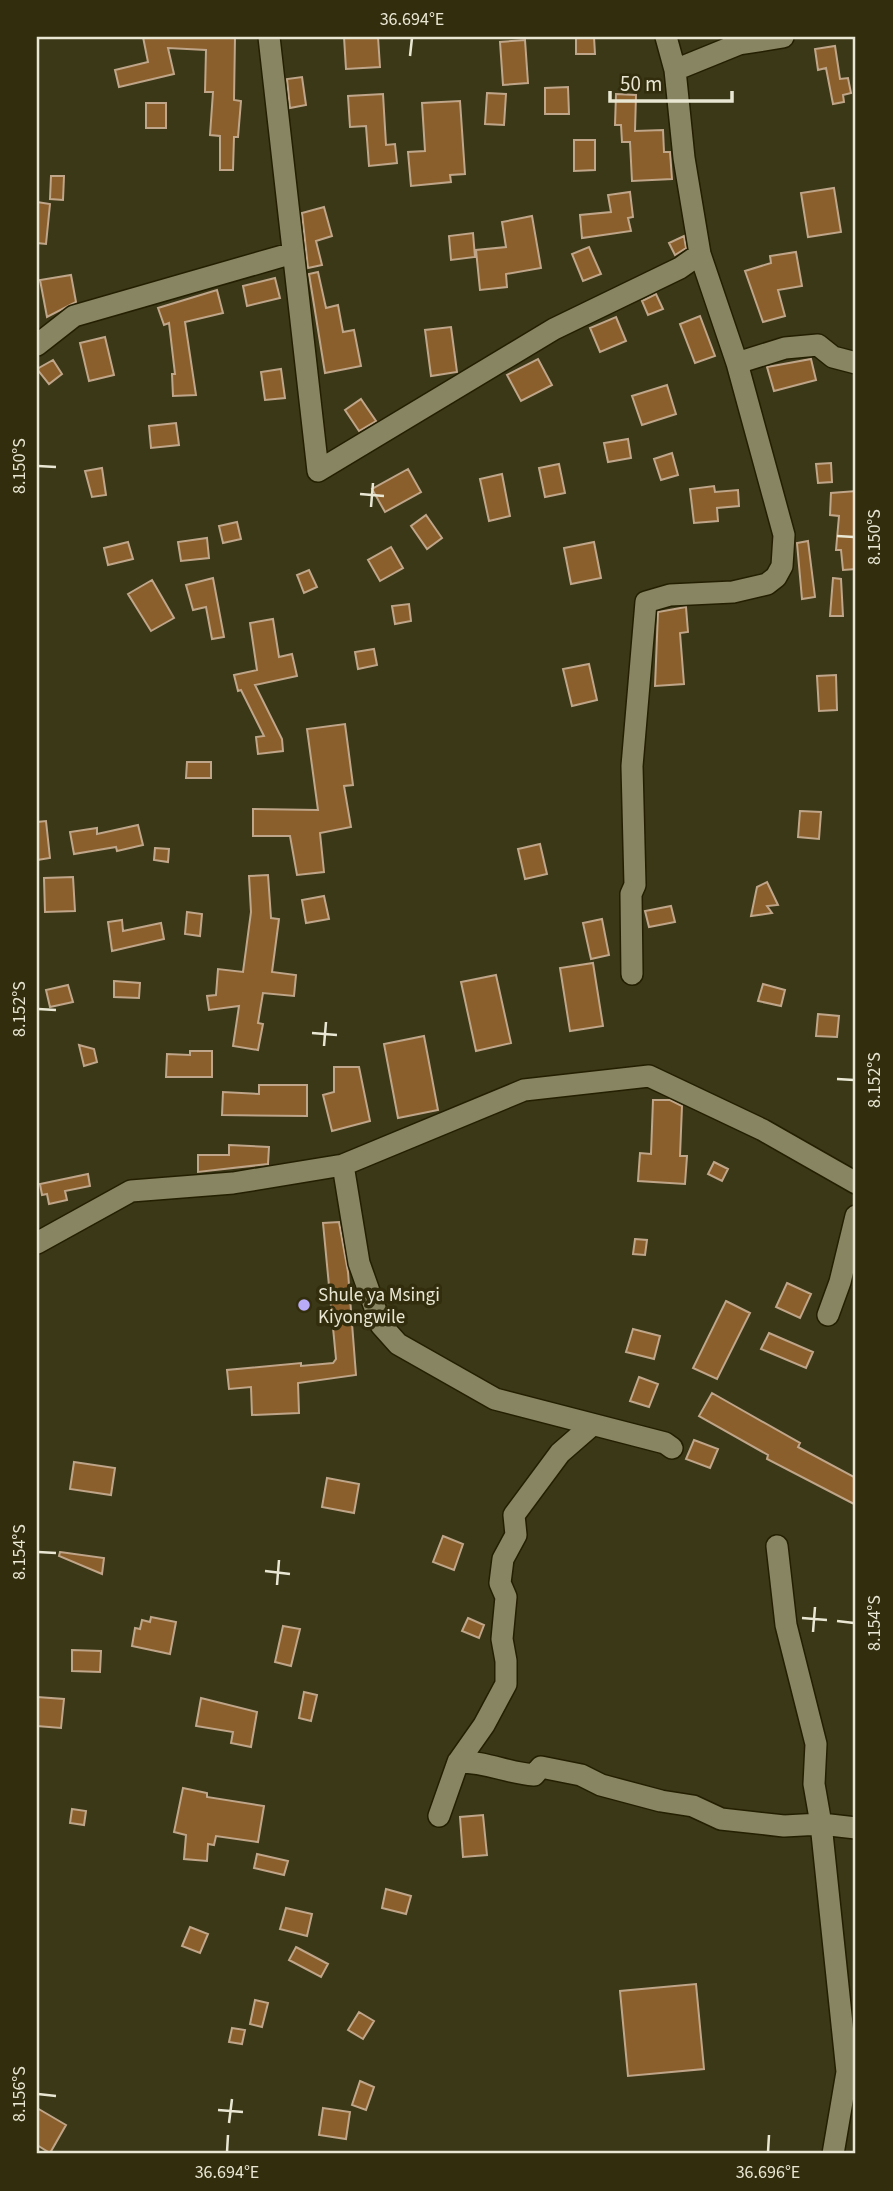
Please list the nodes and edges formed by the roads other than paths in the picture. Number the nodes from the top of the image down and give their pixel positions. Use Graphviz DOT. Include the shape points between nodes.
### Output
graph roads {
  1 [pos="269,37"];
  2 [pos="666,37"];
  3 [pos="783,37"];
  4 [pos="675,70"];
  5 [pos="293,253"];
  6 [pos="700,254"];
  7 [pos="37,345"];
  8 [pos="737,363"];
  9 [pos="856,363"];
  10 [pos="632,974"];
  11 [pos="343,1165"];
  12 [pos="856,1183"];
  13 [pos="856,1216"];
  14 [pos="37,1243"];
  15 [pos="828,1315"];
  16 [pos="591,1426"];
  17 [pos="673,1448"];
  18 [pos="777,1546"];
  19 [pos="458,1762"];
  20 [pos="439,1816"];
  21 [pos="821,1824"];
  22 [pos="856,1828"];
  23 [pos="833,2154"];
  1 -- 5 [label="street"];
  2 -- 4 [label="street"];
  3 -- 4 [label="street" via="738,44"];
  4 -- 6 [label="street"];
  5 -- 6 [label="street" via="318,471 554,329"];
  5 -- 7 [label="street" via="74,316"];
  6 -- 8 [label="street"];
  8 -- 9 [label="street" via="785,348 818,345 833,357"];
  8 -- 10 [label="street" via="784,535 782,566 767,584 646,602 632,766"];
  11 -- 12 [label="street" via="524,1090 649,1076 763,1130"];
  11 -- 14 [label="street" via="233,1183 131,1191"];
  11 -- 16 [label="street" via="359,1263 381,1325 398,1344 495,1399"];
  13 -- 15 [label="street"];
  16 -- 17 [label="street"];
  16 -- 19 [label="street" via="560,1452 514,1515 516,1535 503,1559 500,1583 506,1597 502,1639 506,1684"];
  18 -- 21 [label="street" via="786,1625 816,1744 814,1784"];
  19 -- 20 [label="street"];
  19 -- 21 [label="street" via="477,1762 507,1773 558,1769 734,1821"];
  21 -- 22 [label="street"];
  21 -- 23 [label="street" via="847,2072"];
}
